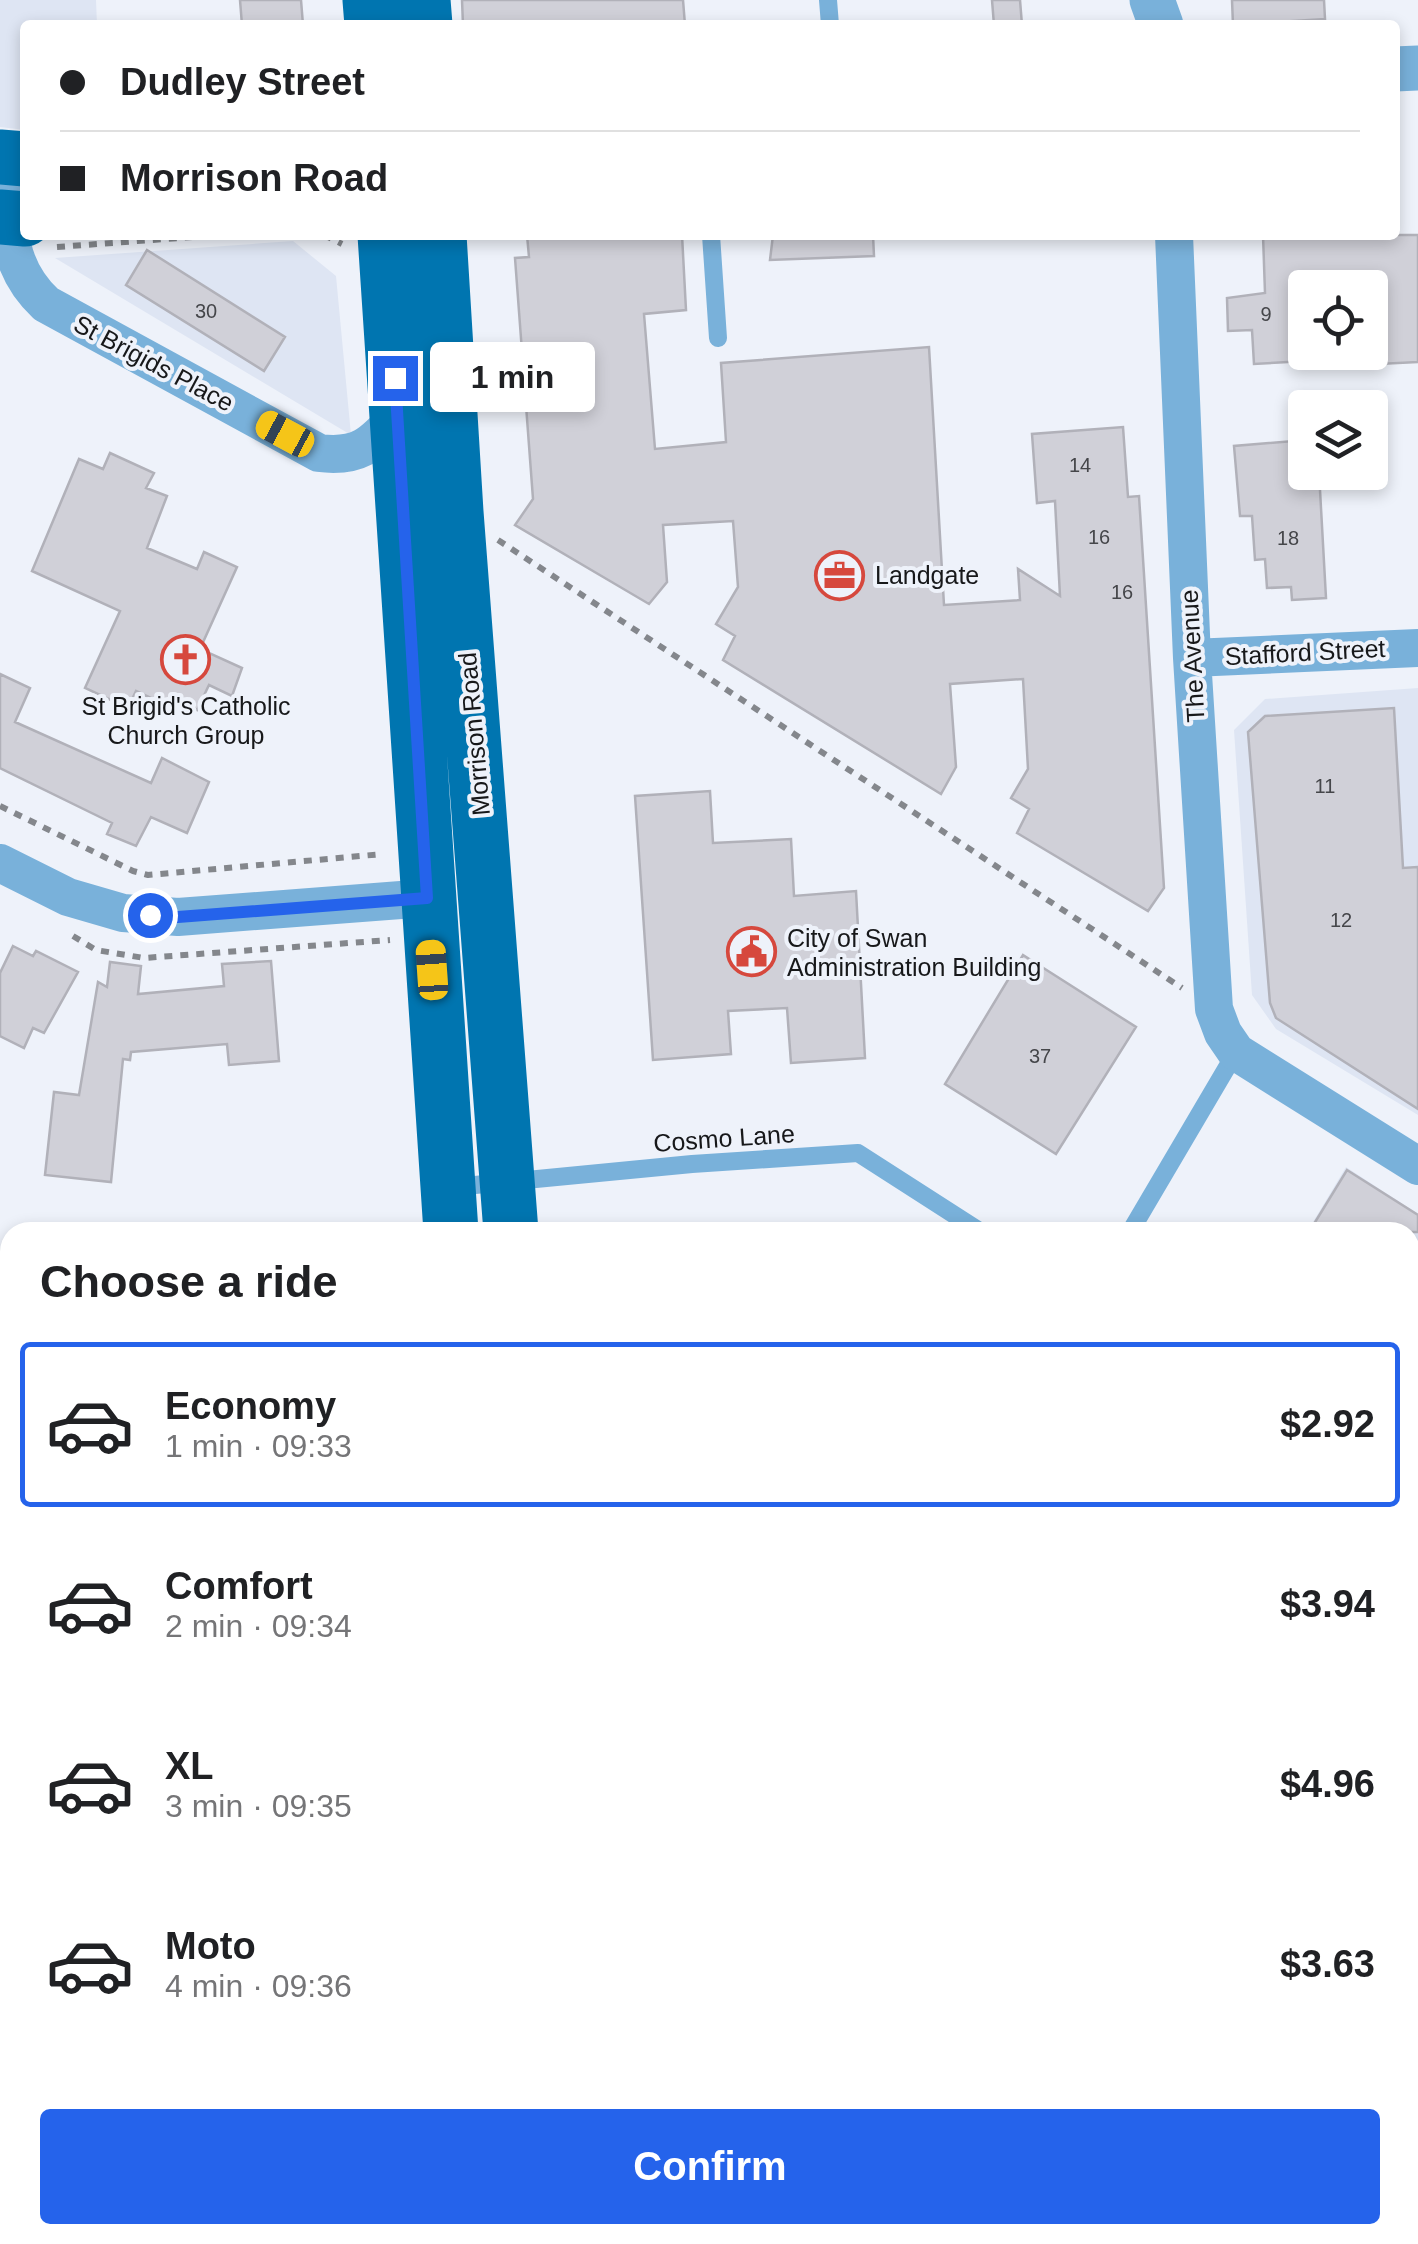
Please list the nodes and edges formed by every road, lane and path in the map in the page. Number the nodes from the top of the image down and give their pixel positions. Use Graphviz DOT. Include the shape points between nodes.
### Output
graph roads {
  1 [pos="12,158"];
  2 [pos="18,225"];
  3 [pos="385,240"];
  4 [pos="439,240"];
  5 [pos="712,240"];
  6 [pos="1170,241"];
  7 [pos="718,338"];
  8 [pos="397,416"];
  9 [pos="485,532"];
  10 [pos="1418,648"];
  11 [pos="1192,658"];
  12 [pos="0,806"];
  13 [pos="395,853"];
  14 [pos="0,863"];
  15 [pos="427,898"];
  16 [pos="1214,1009"];
  17 [pos="1236,1052"];
  18 [pos="1418,1166"];
  19 [pos="510,1208"];
  20 [pos="450,1210"];
  21 [pos="965,1222"];
  22 [pos="1136,1222"];
  1 -- 2 [label="street, St Brigids Place"];
  2 -- 8 [label="street, St Brigids Place" via="14,257 26,286 46,304 319,452 342,456 363,448"];
  3 -- 8 [label="main road"];
  4 -- 19 [label="main road, Morrison Road"];
  5 -- 7 [label="lane"];
  6 -- 11 [label="street, The Avenue"];
  8 -- 15 [label="main road"];
  9 -- 16 [label="path"];
  10 -- 11 [label="street, Stafford Street"];
  11 -- 16 [label="street, The Avenue"];
  12 -- 13 [label="path" via="148,875"];
  14 -- 15 [label="street" via="68,897 123,914 178,917"];
  15 -- 20 [label="main road"];
  16 -- 17 [label="street, The Avenue"];
  17 -- 18 [label="street"];
  17 -- 22 [label="lane"];
  19 -- 20 [label="lane, Cosmo Lane"];
  19 -- 21 [label="lane, Cosmo Lane" via="692,1164 858,1154"];
}
